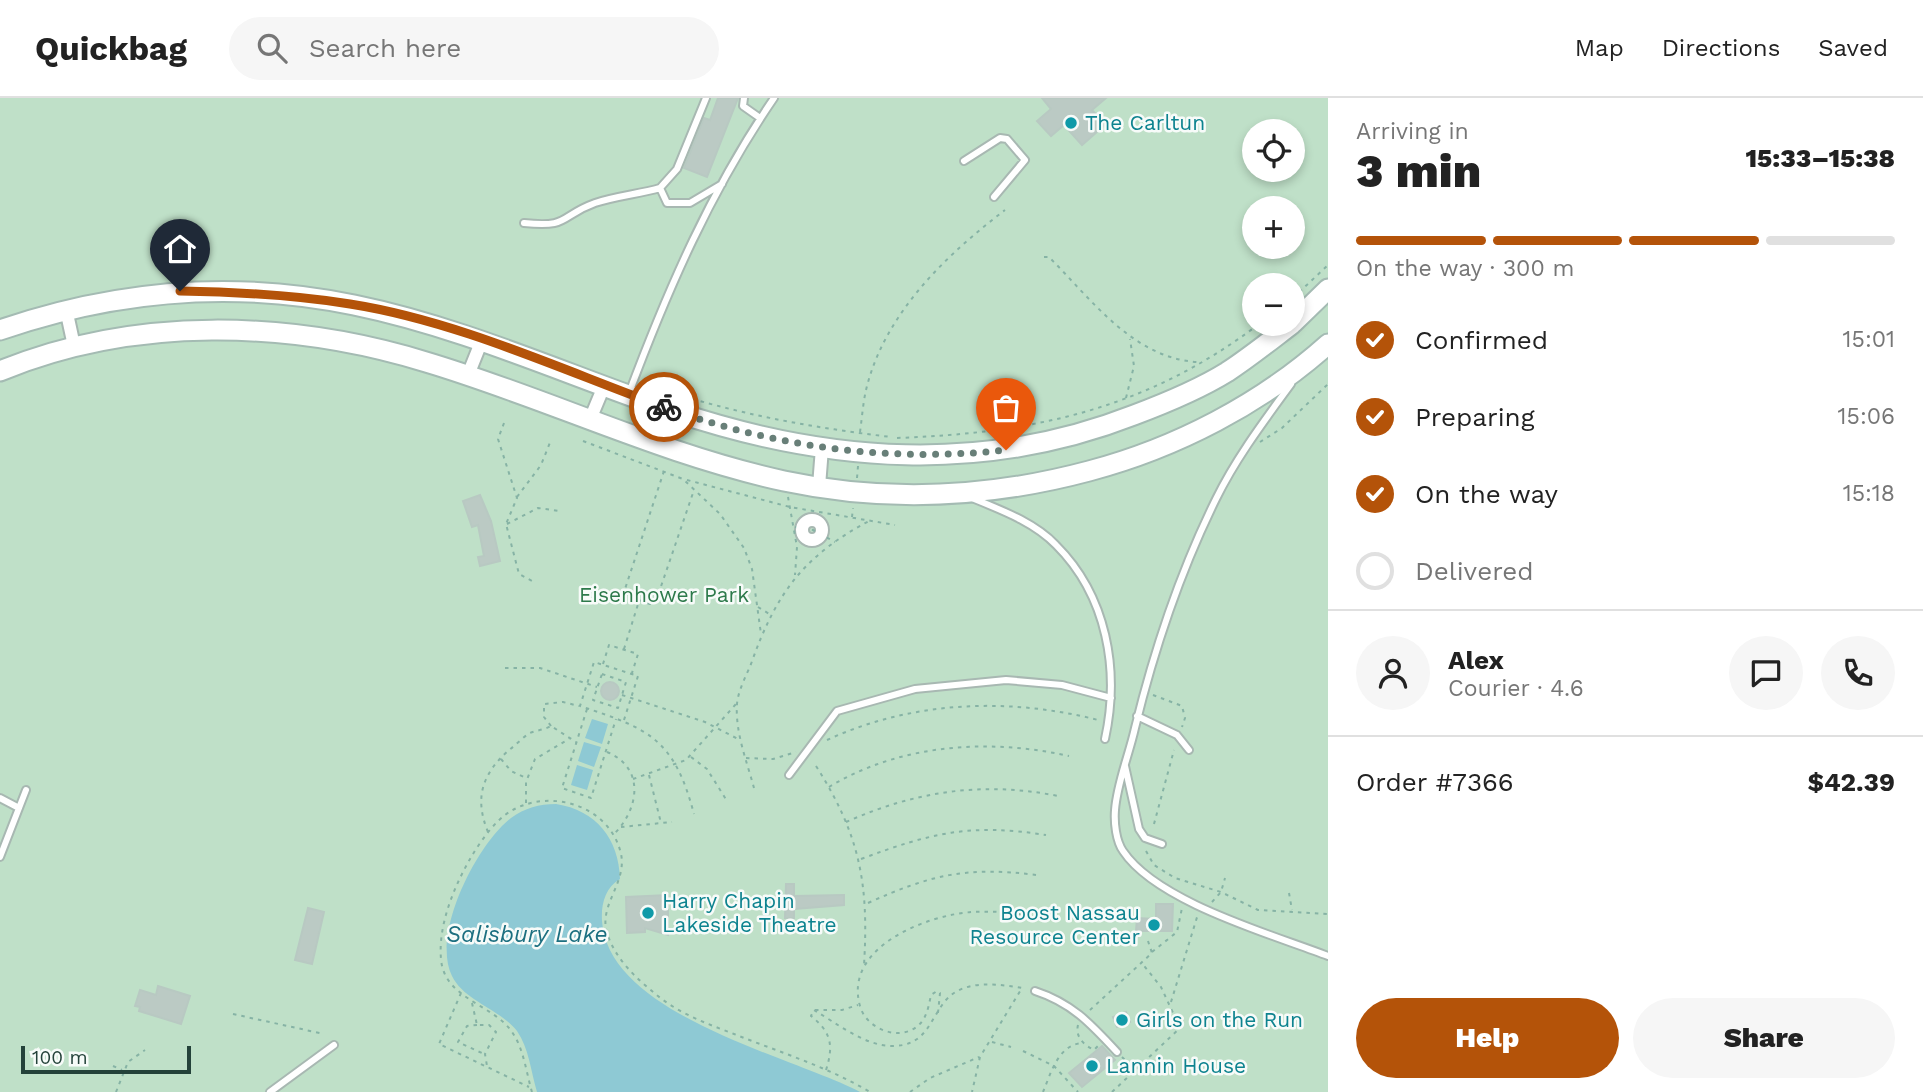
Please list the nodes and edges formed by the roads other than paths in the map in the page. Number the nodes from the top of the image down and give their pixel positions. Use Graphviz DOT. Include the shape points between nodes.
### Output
graph roads {
  1 [pos="706,98"];
  2 [pos="744,98"];
  3 [pos="773,98"];
  4 [pos="761,118"];
  5 [pos="964,161"];
  6 [pos="722,184"];
  7 [pos="660,188"];
  8 [pos="994,197"];
  9 [pos="524,223"];
  10 [pos="1328,289"];
  11 [pos="66,309"];
  12 [pos="1305,311"];
  13 [pos="0,330"];
  14 [pos="1275,336"];
  15 [pos="482,340"];
  16 [pos="1328,344"];
  17 [pos="74,346"];
  18 [pos="1304,365"];
  19 [pos="0,371"];
  20 [pos="468,375"];
  21 [pos="604,386"];
  22 [pos="631,387"];
  23 [pos="677,412"];
  24 [pos="586,431"];
  25 [pos="822,448"];
  26 [pos="665,449"];
  27 [pos="819,486"];
  28 [pos="964,494"];
  29 [pos="798,528"];
  30 [pos="821,534"];
  31 [pos="1111,698"];
  32 [pos="1138,716"];
  33 [pos="1105,739"];
  34 [pos="1189,750"];
  35 [pos="1125,764"];
  36 [pos="789,775"];
  37 [pos="26,790"];
  38 [pos="0,798"];
  39 [pos="19,808"];
  40 [pos="1162,844"];
  41 [pos="0,857"];
  42 [pos="1328,956"];
  43 [pos="1035,991"];
  44 [pos="334,1045"];
  45 [pos="1117,1052"];
  46 [pos="270,1092"];
  1 -- 7 [label="lane" via="677,169"];
  2 -- 4 [label="lane" via="743,106"];
  3 -- 4 [label="lane"];
  4 -- 6 [label="lane"];
  5 -- 8 [label="lane" via="1000,138 1007,139 1025,160"];
  6 -- 7 [label="lane" via="683,205 667,203"];
  6 -- 22 [label="lane" via="674,275"];
  7 -- 9 [label="lane" via="594,204 562,223"];
  10 -- 12 [label="street"];
  11 -- 13 [label="street"];
  11 -- 15 [label="street" via="121,296 241,292 352,304"];
  11 -- 17 [label="street"];
  14 -- 25 [label="street" via="1224,374 1172,401 1097,430 1030,447 957,455 860,443"];
  15 -- 20 [label="street"];
  15 -- 21 [label="street"];
  16 -- 18 [label="street"];
  17 -- 19 [label="street"];
  17 -- 20 [label="street" via="202,330 262,332 373,347"];
  18 -- 28 [label="street" via="1192,434 1118,463 1046,482"];
  18 -- 32 [label="lane" via="1240,456 1184,567"];
  20 -- 24 [label="street"];
  21 -- 22 [label="street"];
  21 -- 24 [label="street"];
  22 -- 23 [label="street"];
  23 -- 25 [label="street"];
  23 -- 26 [label="lane"];
  24 -- 26 [label="street"];
  25 -- 27 [label="street"];
  26 -- 27 [label="street" via="779,480"];
  27 -- 28 [label="street"];
  28 -- 31 [label="lane" via="1014,516 1055,544 1084,579 1103,620 1113,674"];
  29 -- 30 [label="street" via="814,520"];
  31 -- 33 [label="lane"];
  31 -- 36 [label="lane" via="1062,685 1006,680 915,689 837,712"];
  32 -- 34 [label="lane" via="1177,735"];
  32 -- 35 [label="lane"];
  35 -- 40 [label="lane" via="1139,829 1145,838"];
  35 -- 42 [label="lane" via="1116,827 1121,848 1132,864 1198,905"];
  37 -- 39 [label="lane"];
  38 -- 39 [label="lane"];
  39 -- 41 [label="lane"];
  43 -- 45 [label="lane" via="1065,1002 1084,1016"];
  44 -- 46 [label="lane"];
}
